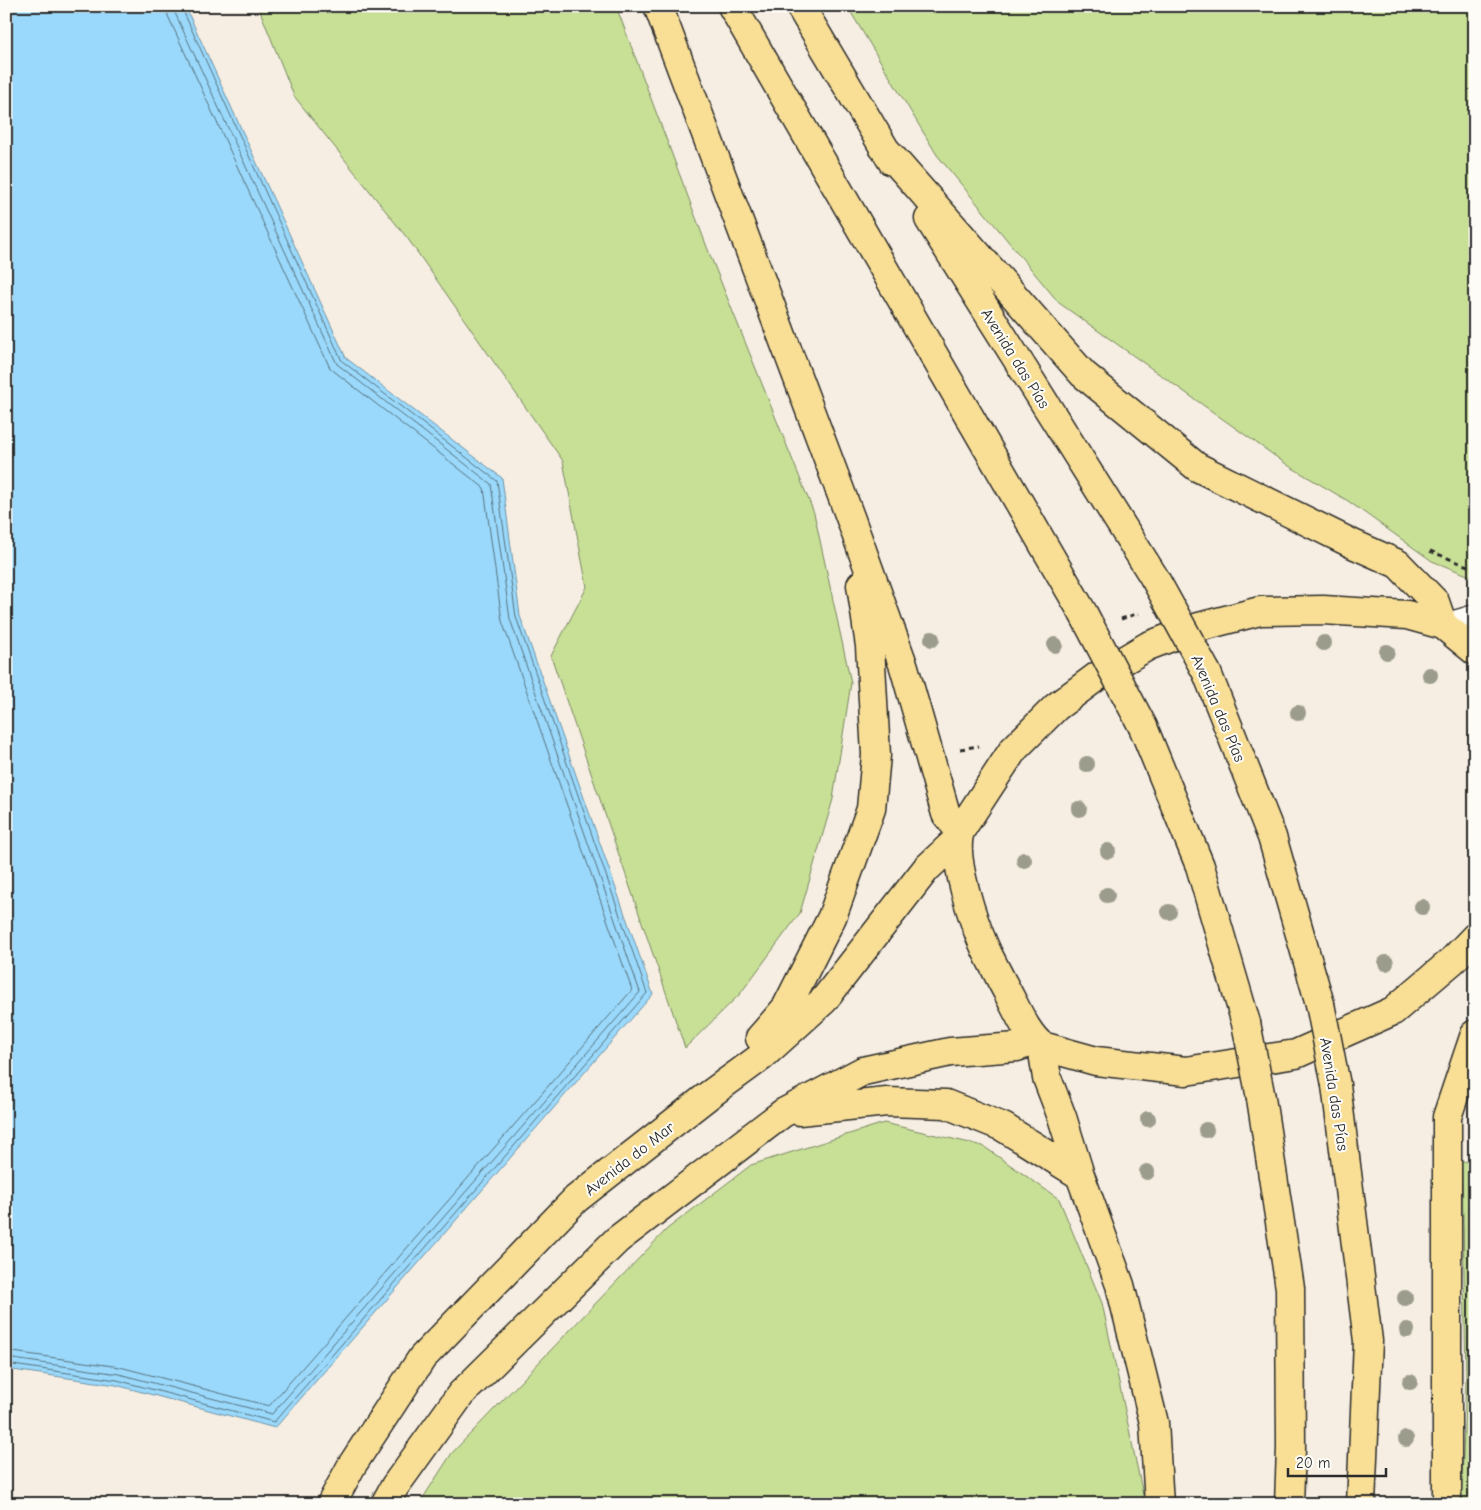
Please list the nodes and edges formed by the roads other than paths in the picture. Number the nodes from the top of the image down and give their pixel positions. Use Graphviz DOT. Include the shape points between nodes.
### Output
graph roads {
  1 [pos="658,6"];
  2 [pos="732,6"];
  3 [pos="800,6"];
  4 [pos="883,147"];
  5 [pos="850,517"];
  6 [pos="1475,619"];
  7 [pos="1446,626"];
  8 [pos="1475,651"];
  9 [pos="959,835"];
  10 [pos="1475,937"];
  11 [pos="1475,1034"];
  12 [pos="1039,1044"];
  13 [pos="709,1095"];
  14 [pos="783,1113"];
  15 [pos="1080,1175"];
  16 [pos="331,1504"];
  17 [pos="385,1504"];
  18 [pos="1158,1504"];
  19 [pos="1289,1504"];
  20 [pos="1361,1504"];
  21 [pos="1447,1504"];
  1 -- 5 [label="highway"];
  2 -- 19 [label="highway, bridge" via="1083,613 1143,727 1200,866 1246,1023 1261,1098 1290,1288"];
  3 -- 4 [label="highway, Avenida das Pías"];
  4 -- 7 [label="highway" via="1083,374 1197,467 1398,564 1436,602"];
  4 -- 20 [label="highway, Avenida das Pías, bridge" via="1154,577 1207,673 1272,837 1320,1004 1336,1085 1368,1341"];
  5 -- 9 [label="highway" via="904,667 946,814"];
  5 -- 13 [label="highway" via="870,646 876,755 871,808 832,917 786,1008"];
  6 -- 7 [label="street"];
  7 -- 8 [label="highway"];
  7 -- 9 [label="highway, Avenida do Mar" via="1407,614 1260,611 1195,628 1148,646 1099,675 1050,713 1013,750"];
  9 -- 12 [label="highway" via="960,873 985,950"];
  9 -- 13 [label="highway, Avenida do Mar" via="926,869 824,1000 761,1057"];
  10 -- 12 [label="highway" via="1393,1011 1296,1054 1186,1072 1096,1061"];
  11 -- 21 [label="highway" via="1447,1117"];
  12 -- 14 [label="highway" via="950,1052 863,1071"];
  12 -- 15 [label="highway" via="1047,1078"];
  13 -- 16 [label="highway, Avenida do Mar" via="576,1199 422,1358 352,1465"];
  14 -- 15 [label="highway" via="887,1102 946,1104 1002,1127"];
  14 -- 17 [label="highway" via="602,1254 461,1394"];
  15 -- 18 [label="highway" via="1120,1285 1154,1423"];
}
